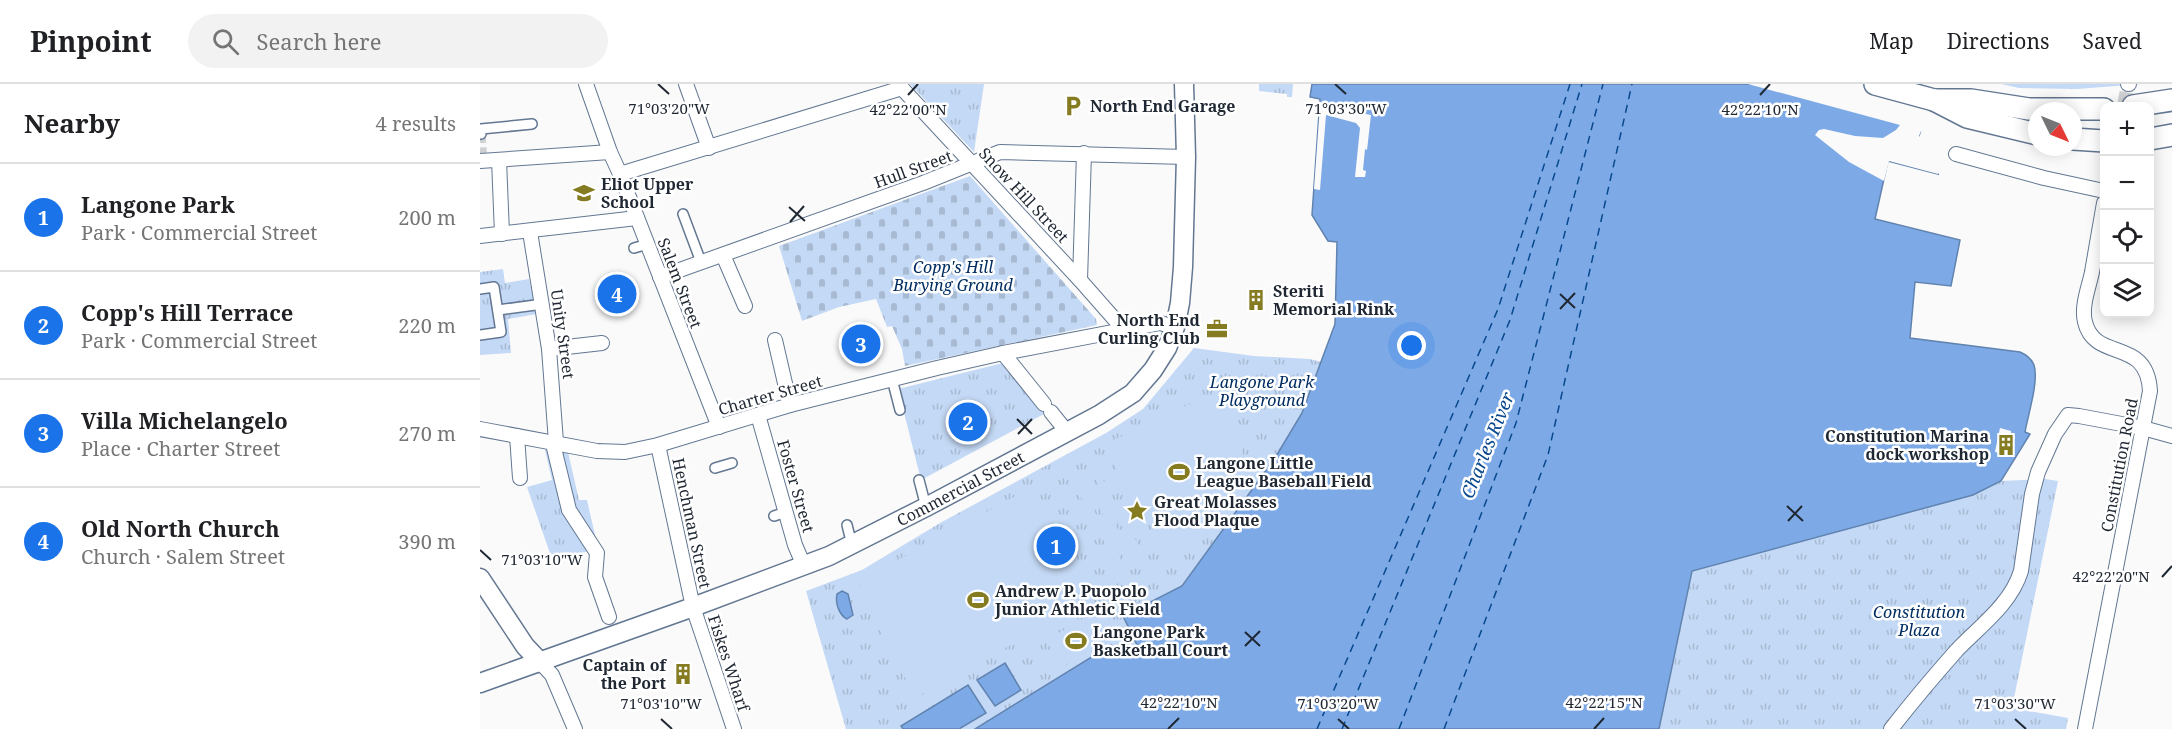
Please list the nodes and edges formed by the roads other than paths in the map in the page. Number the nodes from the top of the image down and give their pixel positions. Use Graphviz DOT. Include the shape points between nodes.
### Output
graph roads {
  1 [pos="586,84"];
  2 [pos="1184,84"];
  3 [pos="1875,84"];
  4 [pos="900,86"];
  5 [pos="687,87"];
  6 [pos="1934,100"];
  7 [pos="2172,100"];
  8 [pos="2154,103"];
  9 [pos="2100,109"];
  10 [pos="532,124"];
  11 [pos="2028,132"];
  12 [pos="481,134"];
  13 [pos="2172,135"];
  14 [pos="2154,138"];
  15 [pos="2082,140"];
  16 [pos="2100,141"];
  17 [pos="710,148"];
  18 [pos="610,152"];
  19 [pos="1084,153"];
  20 [pos="1956,154"];
  21 [pos="1186,157"];
  22 [pos="499,160"];
  23 [pos="480,161"];
  24 [pos="972,163"];
  25 [pos="620,174"];
  26 [pos="2100,190"];
  27 [pos="2103,210"];
  28 [pos="683,214"];
  29 [pos="637,218"];
  30 [pos="530,232"];
  31 [pos="502,234"];
  32 [pos="480,236"];
  33 [pos="723,255"];
  34 [pos="701,262"];
  35 [pos="660,277"];
  36 [pos="1080,280"];
  37 [pos="480,289"];
  38 [pos="543,304"];
  39 [pos="745,306"];
  40 [pos="498,310"];
  41 [pos="1175,327"];
  42 [pos="1124,330"];
  43 [pos="480,335"];
  44 [pos="775,340"];
  45 [pos="602,343"];
  46 [pos="549,349"];
  47 [pos="1003,353"];
  48 [pos="892,379"];
  49 [pos="790,405"];
  50 [pos="900,410"];
  51 [pos="758,415"];
  52 [pos="718,427"];
  53 [pos="2143,428"];
  54 [pos="480,429"];
  55 [pos="1066,432"];
  56 [pos="517,436"];
  57 [pos="2172,436"];
  58 [pos="555,445"];
  59 [pos="658,445"];
  60 [pos="732,463"];
  61 [pos="715,468"];
  62 [pos="520,478"];
  63 [pos="918,480"];
  64 [pos="926,507"];
  65 [pos="847,525"];
  66 [pos="852,545"];
  67 [pos="804,566"];
  68 [pos="480,578"];
  69 [pos="693,607"];
  70 [pos="609,617"];
  71 [pos="541,663"];
  72 [pos="480,683"];
  73 [pos="575,729"];
  74 [pos="734,729"];
  75 [pos="1891,729"];
  76 [pos="2085,729"];
  1 -- 18 [label="street, Salem Street"];
  2 -- 21 [label="main road, Commercial Street"];
  3 -- 6 [label="main road"];
  4 -- 17 [label="street"];
  4 -- 24 [label="street, Snow Hill Street"];
  5 -- 17 [label="street"];
  6 -- 9 [label="main road" via="1971,100 2029,109"];
  6 -- 11 [label="main road" via="1967,117"];
  7 -- 8 [label="main road"];
  10 -- 12 [label="street" via="481,129"];
  13 -- 14 [label="main road"];
  15 -- 16 [label="main road"];
  17 -- 25 [label="street"];
  18 -- 22 [label="street"];
  18 -- 25 [label="street, Salem Street"];
  19 -- 21 [label="street, Hull Street"];
  19 -- 24 [label="street, Hull Street" via="1005,151"];
  19 -- 36 [label="street"];
  20 -- 26 [label="street"];
  21 -- 41 [label="main road, Commercial Street" via="1183,267"];
  22 -- 23 [label="street"];
  22 -- 31 [label="street"];
  24 -- 33 [label="street, Hull Street"];
  24 -- 36 [label="street, Snow Hill Street"];
  25 -- 29 [label="street, Salem Street"];
  27 -- 53 [label="street, Constitution Road" via="2085,322 2096,341 2132,355 2146,370 2150,391"];
  28 -- 34 [label="street"];
  29 -- 30 [label="street"];
  29 -- 35 [label="street, Salem Street" via="641,246"];
  30 -- 31 [label="street"];
  30 -- 38 [label="street, Unity Street"];
  31 -- 32 [label="street"];
  33 -- 34 [label="street, Hull Street"];
  33 -- 39 [label="street"];
  34 -- 35 [label="street, Hull Street"];
  35 -- 52 [label="street, Salem Street"];
  36 -- 42 [label="street, Snow Hill Street"];
  37 -- 40 [label="street" via="494,287"];
  38 -- 40 [label="street"];
  38 -- 46 [label="street, Unity Street"];
  40 -- 43 [label="street" via="501,333"];
  41 -- 42 [label="street, Charter Street" via="1160,323"];
  41 -- 55 [label="main road, Commercial Street" via="1157,365 1133,393"];
  42 -- 47 [label="street, Charter Street"];
  44 -- 49 [label="street"];
  45 -- 46 [label="street"];
  46 -- 58 [label="street, Unity Street"];
  47 -- 48 [label="street, Charter Street"];
  47 -- 55 [label="street"];
  48 -- 49 [label="street, Charter Street"];
  48 -- 50 [label="street"];
  49 -- 51 [label="street, Charter Street"];
  51 -- 52 [label="street, Charter Street"];
  51 -- 67 [label="street, Foster Street" via="780,514"];
  52 -- 59 [label="street, Charter Street"];
  53 -- 57 [label="street"];
  53 -- 75 [label="street" via="2068,415 2038,472 2016,583 1999,608"];
  53 -- 76 [label="street, Constitution Road"];
  54 -- 56 [label="street, Charter Street"];
  55 -- 64 [label="main road, Commercial Street"];
  56 -- 58 [label="street, Charter Street"];
  56 -- 62 [label="street"];
  58 -- 59 [label="street, Charter Street" via="626,452"];
  58 -- 70 [label="street, Unity Street" via="569,510 597,553 595,576"];
  59 -- 69 [label="street, Henchman Street"];
  60 -- 61 [label="street"];
  63 -- 64 [label="street"];
  64 -- 66 [label="main road, Commercial Street"];
  65 -- 66 [label="street"];
  66 -- 67 [label="main road, Commercial Street"];
  67 -- 69 [label="main road, Commercial Street"];
  68 -- 71 [label="main road" via="525,646"];
  69 -- 71 [label="main road, Commercial Street"];
  69 -- 74 [label="street, Fiskes Wharf"];
  71 -- 72 [label="main road, Commercial Street"];
  71 -- 73 [label="street" via="552,675"];
}
